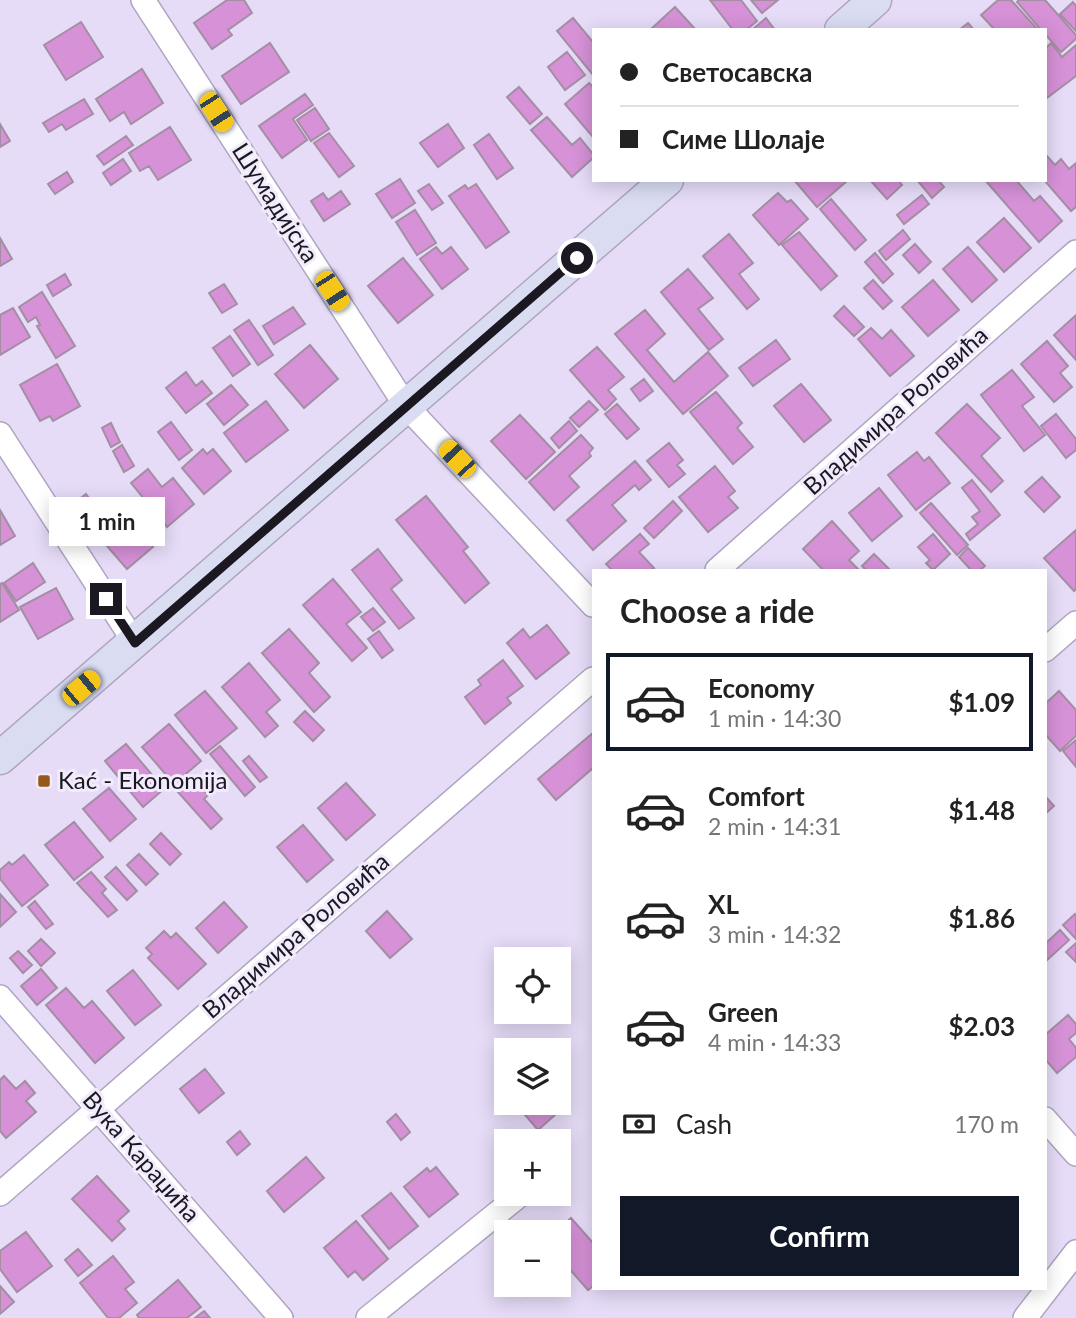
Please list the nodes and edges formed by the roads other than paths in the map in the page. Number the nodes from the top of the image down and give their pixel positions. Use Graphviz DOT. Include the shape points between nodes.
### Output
graph roads {
  1 [pos="143,0"];
  2 [pos="665,182"];
  3 [pos="1076,252"];
  4 [pos="406,406"];
  5 [pos="0,434"];
  6 [pos="718,569"];
  7 [pos="592,604"];
  8 [pos="1076,623"];
  9 [pos="135,643"];
  10 [pos="1047,648"];
  11 [pos="592,680"];
  12 [pos="0,758"];
  13 [pos="0,997"];
  14 [pos="97,1108"];
  15 [pos="1047,1121"];
  16 [pos="1076,1154"];
  17 [pos="0,1194"];
  18 [pos="506,1206"];
  19 [pos="1076,1252"];
  20 [pos="1047,1289"];
  21 [pos="1046,1290"];
  22 [pos="281,1318"];
  23 [pos="368,1318"];
  24 [pos="1024,1318"];
  1 -- 4 [label="street, Шумадијска"];
  2 -- 4 [label="main road"];
  3 -- 6 [label="street, Владимира Роловића"];
  4 -- 7 [label="street, Шумадијска"];
  4 -- 9 [label="main road"];
  5 -- 9 [label="street"];
  8 -- 10 [label="street"];
  9 -- 12 [label="main road"];
  11 -- 14 [label="street, Владимира Роловића"];
  13 -- 14 [label="street, Вука Караџића"];
  14 -- 17 [label="street, Владимира Роловића"];
  14 -- 22 [label="street, Вука Караџића"];
  15 -- 16 [label="street"];
  18 -- 23 [label="street"];
  19 -- 20 [label="street"];
  21 -- 24 [label="street"];
}
